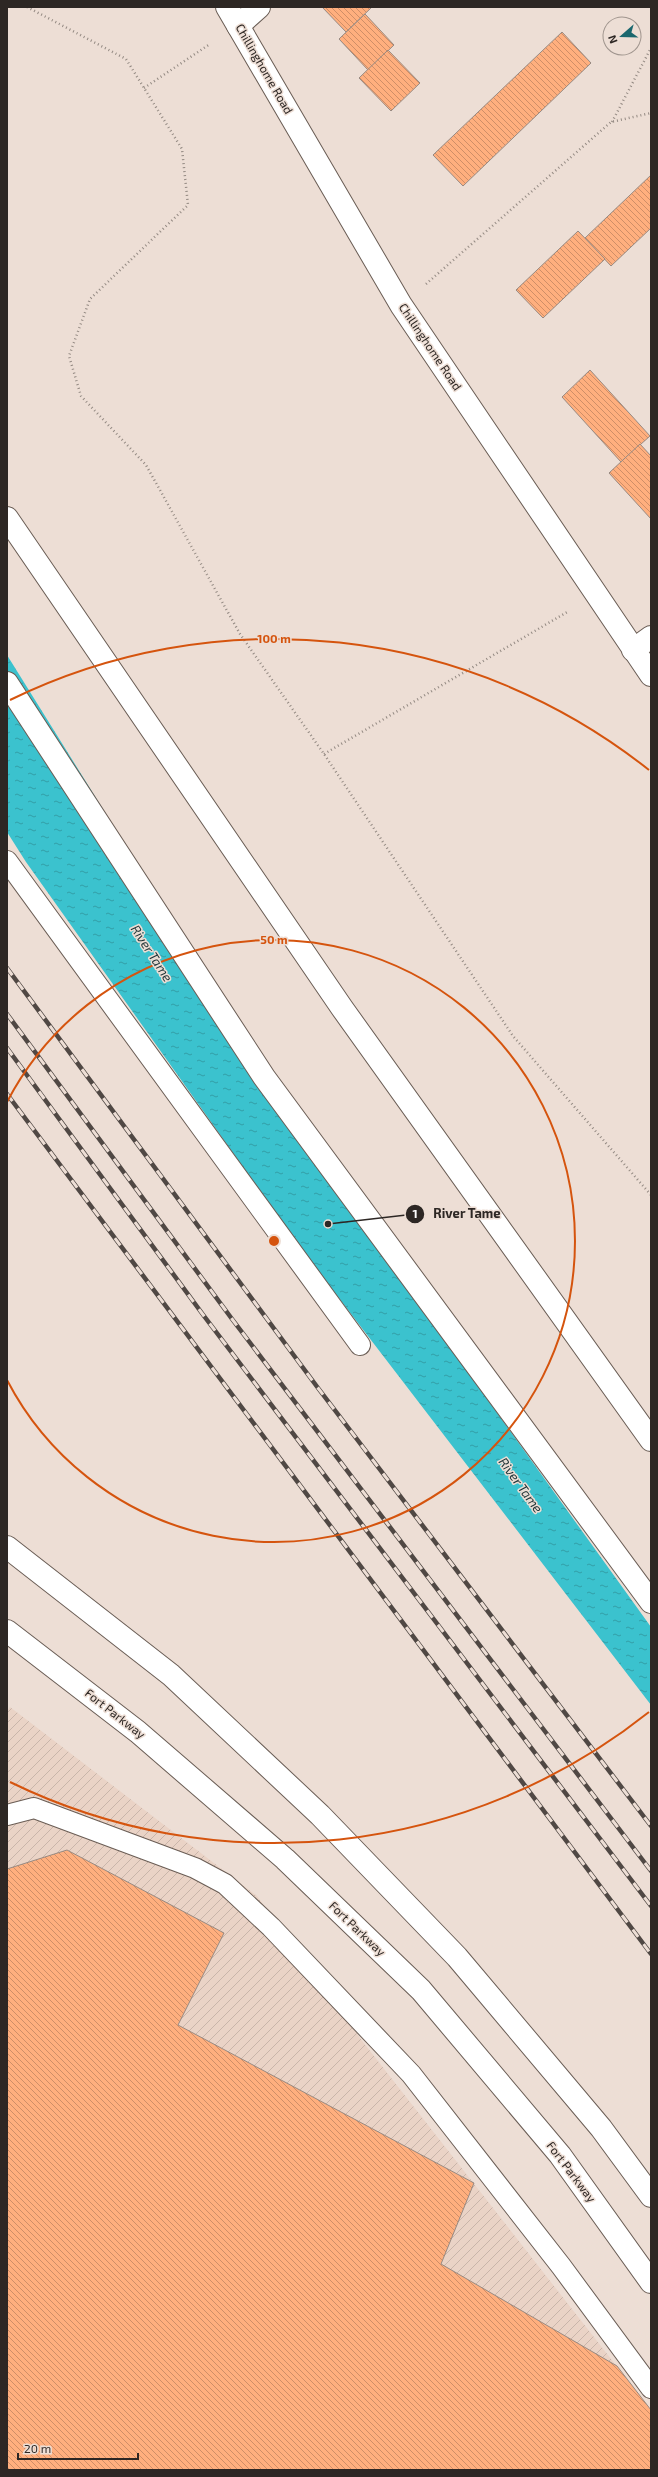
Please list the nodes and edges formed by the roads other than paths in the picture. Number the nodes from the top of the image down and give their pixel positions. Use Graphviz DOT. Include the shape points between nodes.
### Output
graph roads {
  1 [pos="227,7"];
  2 [pos="259,7"];
  3 [pos="238,26"];
  4 [pos="7,518"];
  5 [pos="651,637"];
  6 [pos="632,650"];
  7 [pos="651,675"];
  8 [pos="7,684"];
  9 [pos="7,861"];
  10 [pos="360,1345"];
  11 [pos="651,1440"];
  12 [pos="7,1547"];
  13 [pos="651,1602"];
  14 [pos="7,1631"];
  15 [pos="7,1815"];
  16 [pos="651,2196"];
  17 [pos="651,2282"];
  18 [pos="651,2388"];
  1 -- 3 [label="main road, Chillinghome Road"];
  2 -- 3 [label="main road"];
  3 -- 6 [label="main road, Chillinghome Road" via="401,305"];
  4 -- 11 [label="main road" via="342,1008"];
  5 -- 6 [label="main road"];
  6 -- 7 [label="main road, Chillinghome Road"];
  8 -- 13 [label="main road" via="264,1077"];
  9 -- 10 [label="lane"];
  12 -- 16 [label="main road" via="171,1675 320,1815 456,1957 601,2128"];
  14 -- 17 [label="main road, Fort Parkway" via="138,1732 285,1859 421,1990 560,2155"];
  15 -- 18 [label="lane" via="34,1808 195,1868 230,1890 271,1926 411,2074 561,2266"];
}
